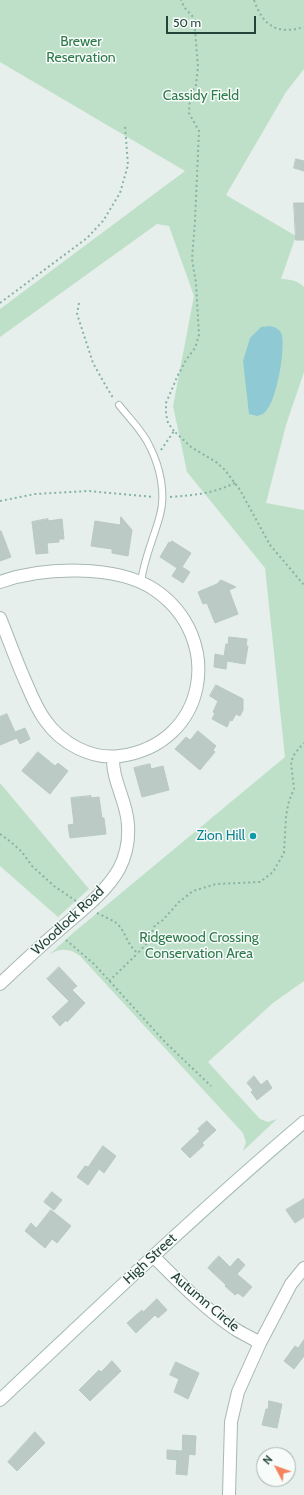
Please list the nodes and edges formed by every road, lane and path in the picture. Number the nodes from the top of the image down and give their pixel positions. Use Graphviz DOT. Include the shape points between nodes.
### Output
graph roads {
  1 [pos="181,0"];
  2 [pos="254,0"];
  3 [pos="304,26"];
  4 [pos="125,126"];
  5 [pos="0,303"];
  6 [pos="79,303"];
  7 [pos="119,405"];
  8 [pos="174,431"];
  9 [pos="154,456"];
  10 [pos="235,483"];
  11 [pos="163,497"];
  12 [pos="0,501"];
  13 [pos="0,582"];
  14 [pos="141,582"];
  15 [pos="304,585"];
  16 [pos="0,618"];
  17 [pos="304,743"];
  18 [pos="113,757"];
  19 [pos="0,834"];
  20 [pos="85,908"];
  21 [pos="56,932"];
  22 [pos="138,953"];
  23 [pos="109,981"];
  24 [pos="0,984"];
  25 [pos="212,1086"];
  26 [pos="304,1122"];
  27 [pos="153,1256"];
  28 [pos="304,1268"];
  29 [pos="260,1343"];
  30 [pos="0,1400"];
  31 [pos="229,1495"];
  1 -- 8 [label="path" via="194,18 198,67 196,86 190,96 189,113 199,131 192,259 196,283 198,335 195,348 180,370 166,403 168,424"];
  2 -- 3 [label="path" via="264,21 272,28 294,30"];
  4 -- 5 [label="path" via="128,165 120,193 103,221 87,238"];
  6 -- 7 [label="path" via="77,314 93,363"];
  7 -- 9 [label="lane" via="150,446"];
  8 -- 9 [label="path"];
  8 -- 10 [label="path" via="190,447 216,462"];
  9 -- 11 [label="lane"];
  10 -- 11 [label="path" via="202,495"];
  10 -- 15 [label="path" via="270,545"];
  11 -- 12 [label="path" via="88,492 35,494"];
  11 -- 14 [label="lane" via="143,565"];
  13 -- 14 [label="street" via="27,574 65,570 95,571"];
  14 -- 18 [label="street" via="176,608 186,623 196,650 198,683 188,713 162,742 148,749"];
  16 -- 18 [label="street" via="37,708 53,730 77,748"];
  17 -- 22 [label="path" via="295,753 292,762 294,789 286,816 284,853 273,872 260,882 216,884 193,891 155,925 148,942"];
  18 -- 20 [label="street, Woodlock Road" via="112,767 127,811 128,842 119,869"];
  19 -- 20 [label="path" via="22,852 32,866 54,886"];
  20 -- 21 [label="street, Woodlock Road"];
  20 -- 22 [label="path" via="115,922 132,949"];
  21 -- 23 [label="path" via="94,964"];
  21 -- 24 [label="street, Woodlock Road"];
  22 -- 23 [label="path"];
  23 -- 25 [label="path" via="166,1044"];
  26 -- 27 [label="street, High Street"];
  27 -- 29 [label="street, Autumn Circle" via="211,1310 235,1329"];
  27 -- 30 [label="street, High Street"];
  28 -- 29 [label="street" via="291,1284"];
  29 -- 31 [label="street" via="238,1392 230,1422"];
}
